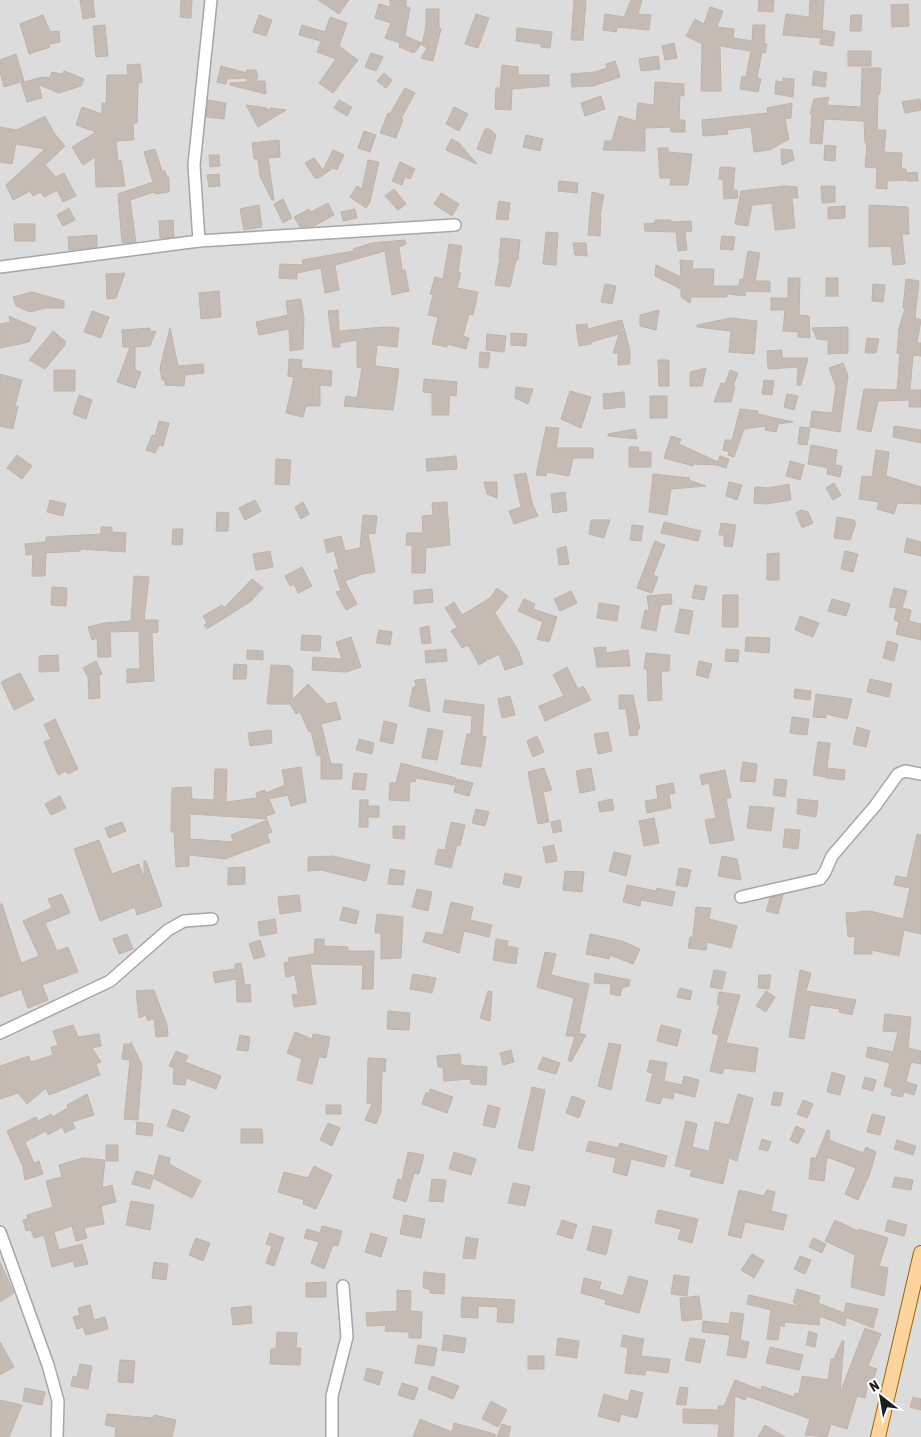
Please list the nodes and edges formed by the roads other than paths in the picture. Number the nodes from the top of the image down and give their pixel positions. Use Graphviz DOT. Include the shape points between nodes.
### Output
graph roads {
  1 [pos="211,0"];
  2 [pos="455,225"];
  3 [pos="199,241"];
  4 [pos="0,267"];
  5 [pos="921,774"];
  6 [pos="741,897"];
  7 [pos="212,919"];
  8 [pos="0,1033"];
  9 [pos="0,1232"];
  10 [pos="921,1253"];
  11 [pos="343,1286"];
  12 [pos="916,1297"];
  13 [pos="57,1437"];
  14 [pos="332,1437"];
  15 [pos="878,1437"];
  1 -- 3 [label="street" via="194,165"];
  2 -- 3 [label="street"];
  3 -- 4 [label="street"];
  5 -- 6 [label="street" via="898,774 832,856 820,879"];
  7 -- 8 [label="street" via="184,921 168,930 110,980"];
  9 -- 13 [label="street" via="58,1401"];
  10 -- 12 [label="main road"];
  11 -- 14 [label="street" via="347,1338 332,1396"];
  12 -- 15 [label="main road"];
}
